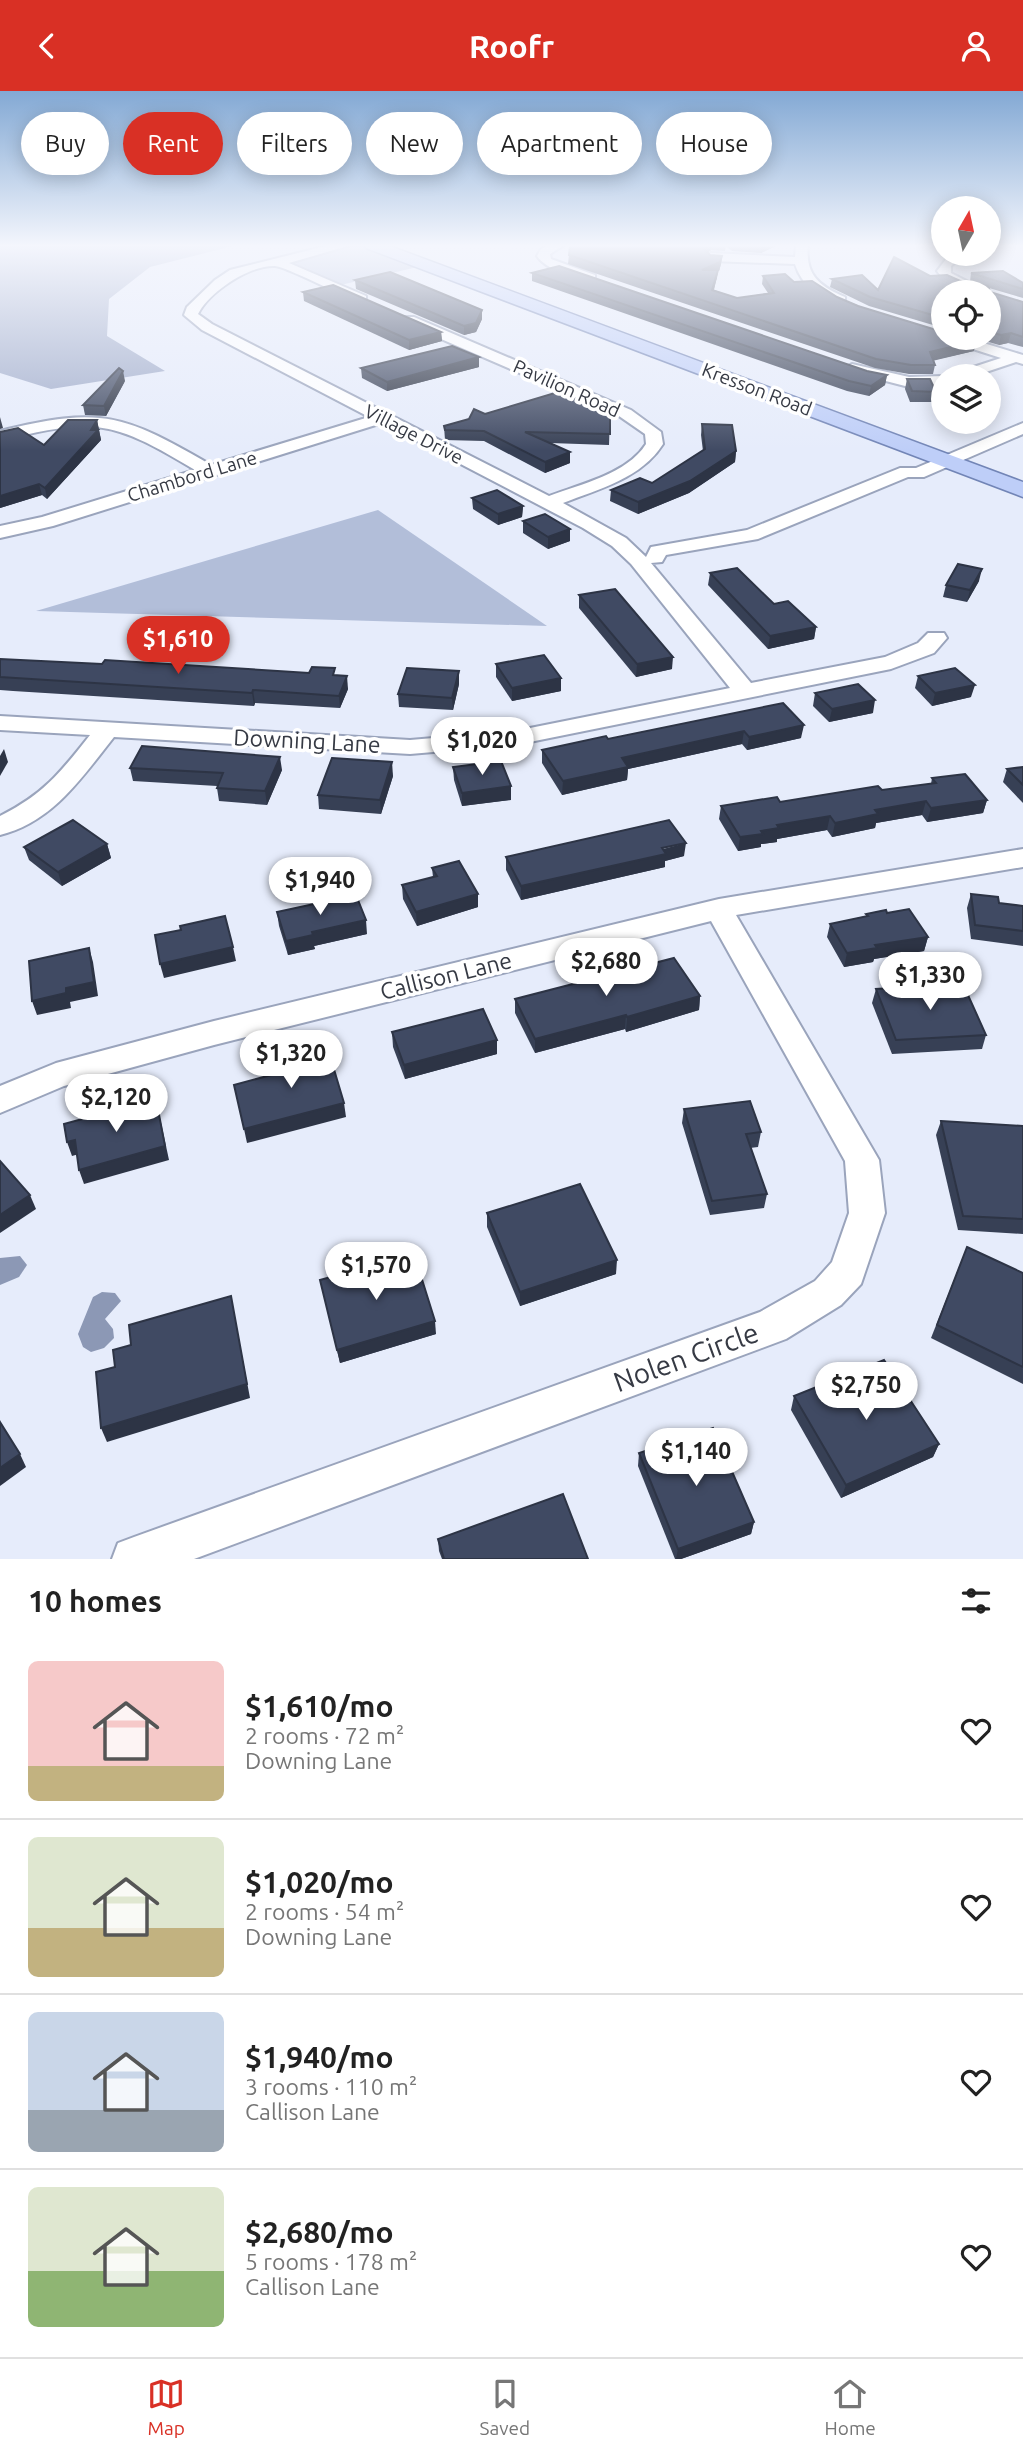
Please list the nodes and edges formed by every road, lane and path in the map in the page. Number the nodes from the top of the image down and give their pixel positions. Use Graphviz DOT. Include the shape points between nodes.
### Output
graph roads {
  1 [pos="191,314"];
  2 [pos="395,314"];
  3 [pos="554,314"];
  4 [pos="991,350"];
  5 [pos="1019,359"];
  6 [pos="832,361"];
  7 [pos="1001,364"];
  8 [pos="931,381"];
  9 [pos="383,418"];
  10 [pos="1023,428"];
  11 [pos="0,436"];
  12 [pos="947,461"];
  13 [pos="208,471"];
  14 [pos="1023,490"];
  15 [pos="548,502"];
  16 [pos="0,532"];
  17 [pos="647,559"];
  18 [pos="936,638"];
  19 [pos="746,692"];
  20 [pos="0,723"];
  21 [pos="107,730"];
  22 [pos="0,827"];
  23 [pos="1023,858"];
  24 [pos="719,909"];
  25 [pos="0,1100"];
  26 [pos="134,1559"];
  1 -- 9 [label="street, Village Drive" via="207,327"];
  2 -- 15 [label="street, Pavilion Road" via="625,413 653,432 656,443 651,454 636,467"];
  3 -- 12 [label="main road, Kresson Road"];
  4 -- 5 [label="street"];
  5 -- 7 [label="street"];
  6 -- 8 [label="street" via="871,375"];
  9 -- 13 [label="street, Chambord Lane"];
  9 -- 15 [label="street, Village Drive"];
  10 -- 12 [label="street"];
  11 -- 13 [label="street" via="76,422 113,424 140,432"];
  12 -- 14 [label="main road, Kresson Road"];
  12 -- 17 [label="street" via="918,473 920,479 765,543"];
  13 -- 16 [label="street, Chambord Lane"];
  15 -- 17 [label="street, Village Drive"];
  17 -- 19 [label="street, Village Drive"];
  18 -- 19 [label="street, Downing Lane" via="926,648 891,662"];
  19 -- 21 [label="street, Downing Lane" via="515,738 410,747"];
  20 -- 21 [label="street, Downing Lane"];
  21 -- 22 [label="street" via="61,788 37,808"];
  23 -- 24 [label="street, Callison Lane"];
  24 -- 25 [label="street, Callison Lane" via="201,1037 56,1076"];
  24 -- 26 [label="street, Nolen Circle" via="862,1160 867,1213 848,1272 828,1293 772,1326"];
}
